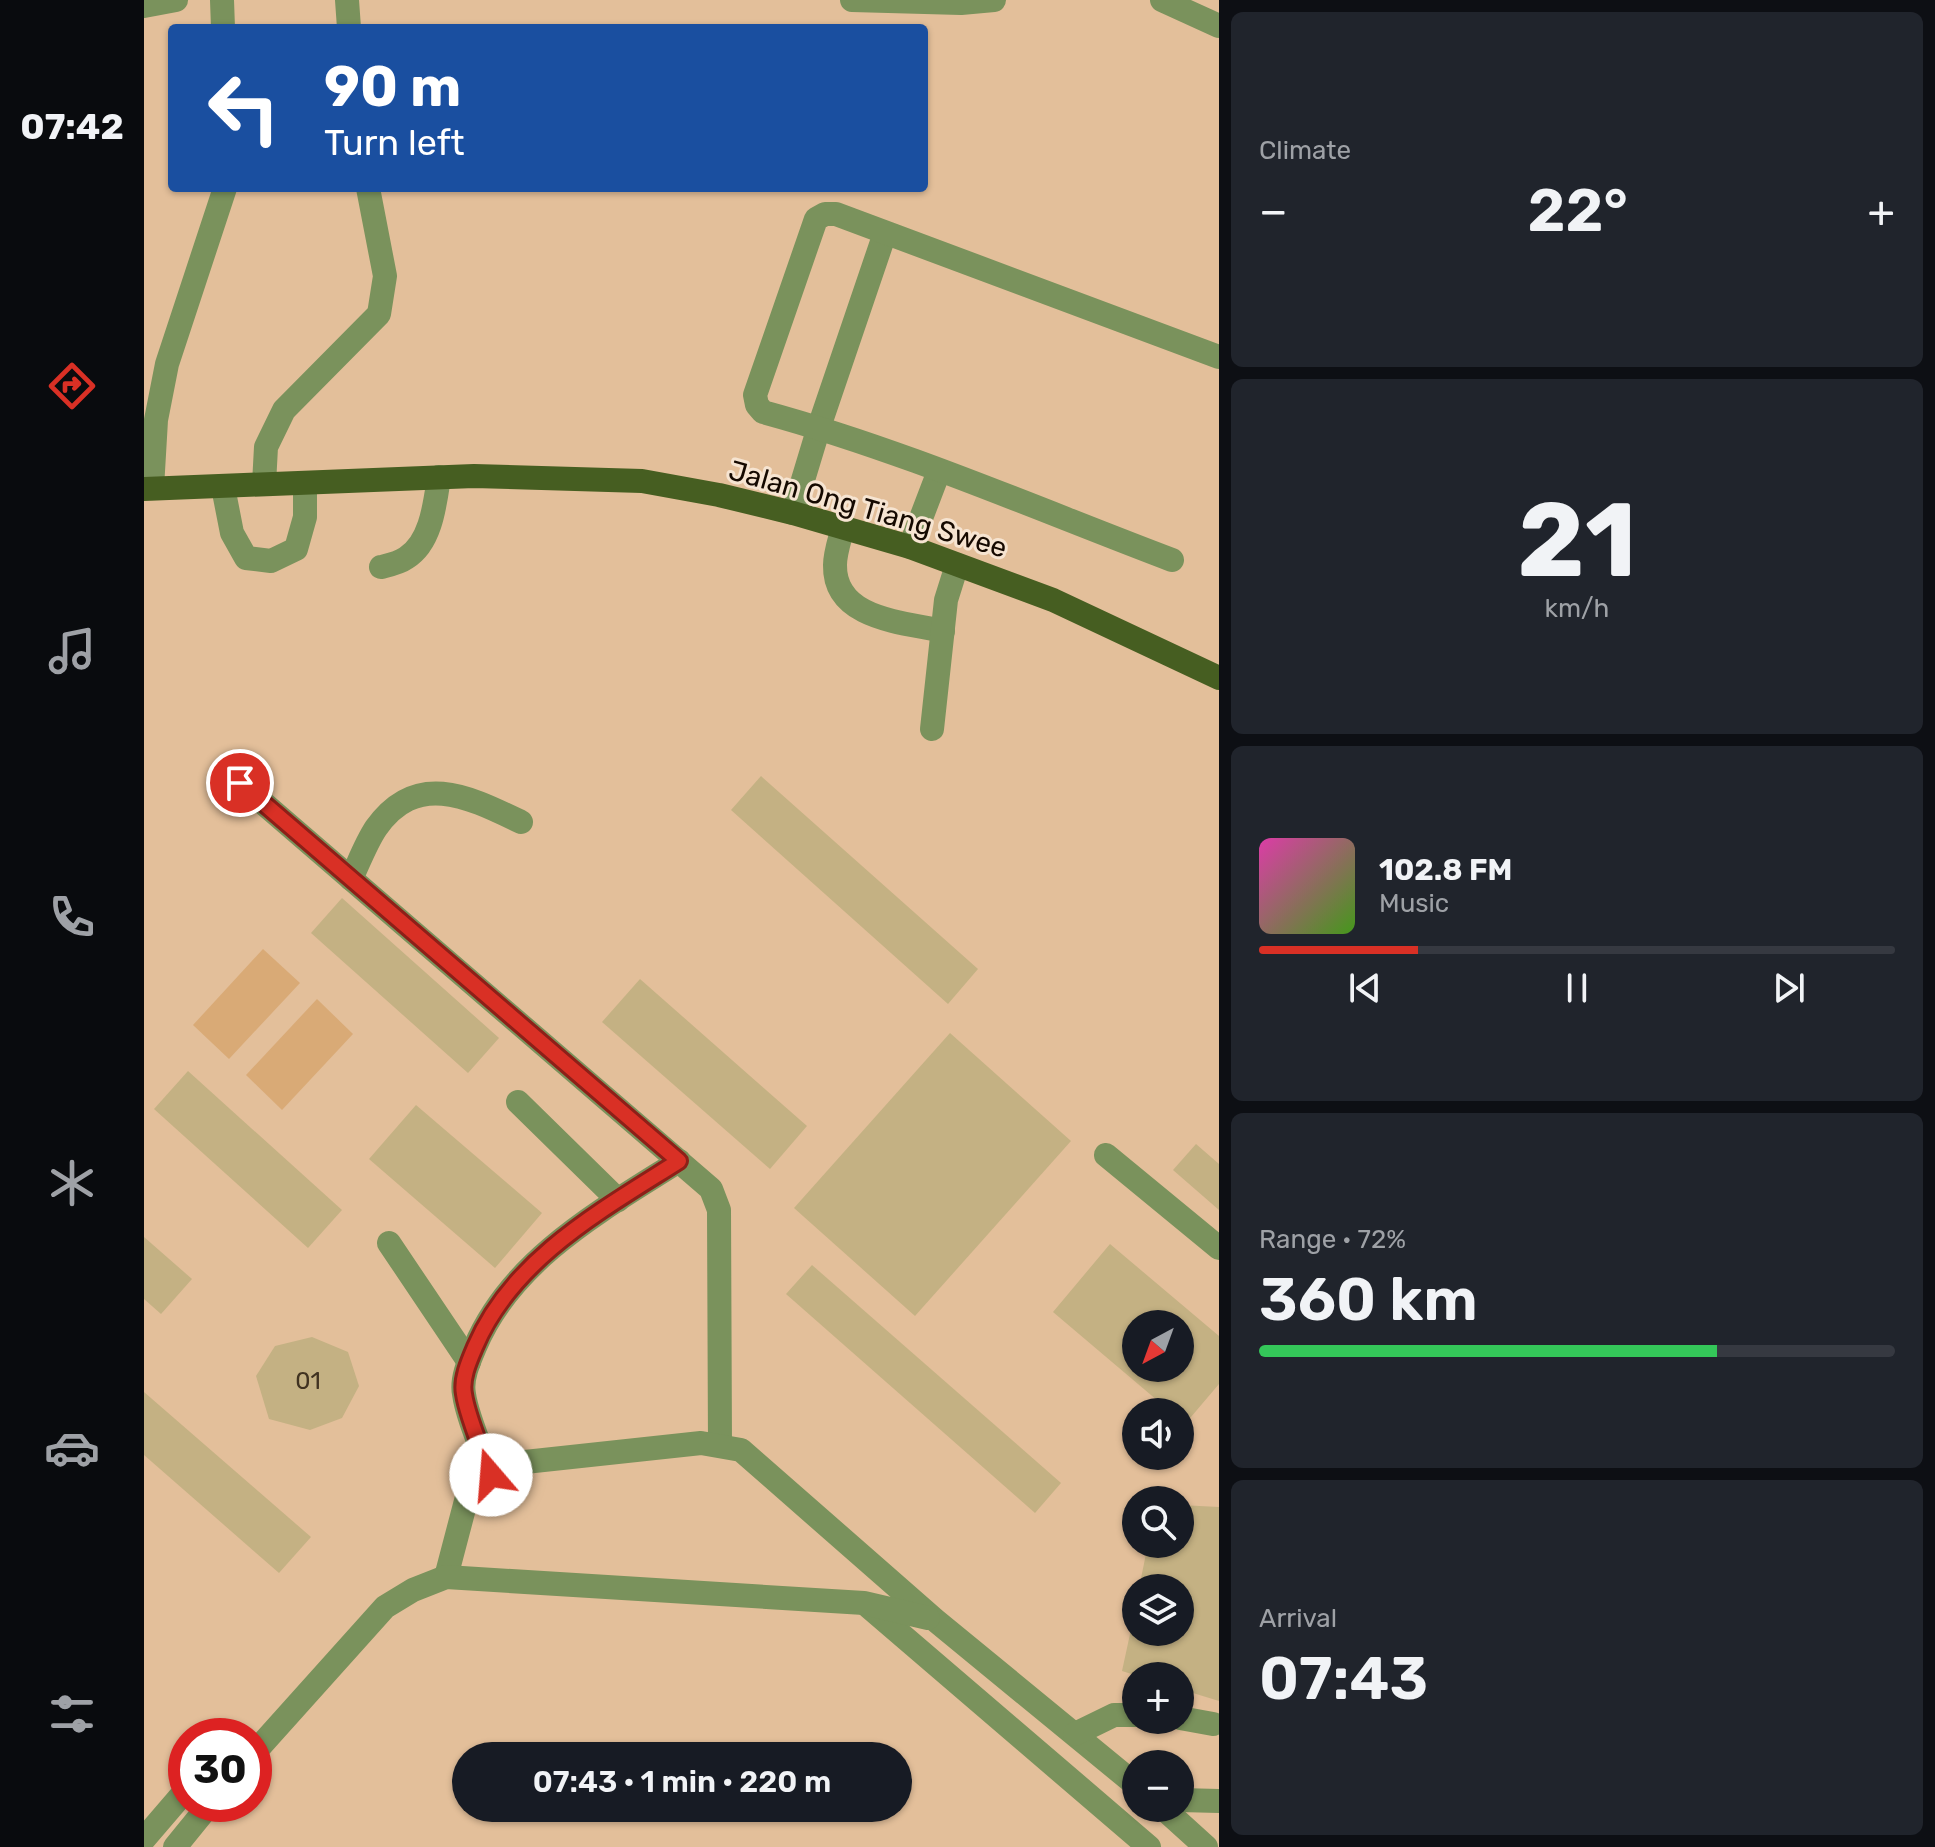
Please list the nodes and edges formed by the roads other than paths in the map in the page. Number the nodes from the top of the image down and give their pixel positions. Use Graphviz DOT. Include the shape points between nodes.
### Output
graph roads {
  1 [pos="176,0"];
  2 [pos="222,0"];
  3 [pos="347,0"];
  4 [pos="852,0"];
  5 [pos="994,0"];
  6 [pos="1162,0"];
  7 [pos="144,6"];
  8 [pos="223,24"];
  9 [pos="349,24"];
  10 [pos="1219,26"];
  11 [pos="224,192"];
  12 [pos="369,192"];
  13 [pos="885,233"];
  14 [pos="1219,357"];
  15 [pos="819,427"];
  16 [pos="939,471"];
  17 [pos="439,477"];
  18 [pos="305,483"];
  19 [pos="264,484"];
  20 [pos="223,487"];
  21 [pos="148,488"];
  22 [pos="793,513"];
  23 [pos="843,527"];
  24 [pos="910,547"];
  25 [pos="1172,560"];
  26 [pos="957,565"];
  27 [pos="381,567"];
  28 [pos="943,631"];
  29 [pos="1219,678"];
  30 [pos="932,729"];
  31 [pos="240,783"];
  32 [pos="521,822"];
  33 [pos="351,879"];
  34 [pos="518,1102"];
  35 [pos="1106,1155"];
  36 [pos="679,1161"];
  37 [pos="618,1200"];
  38 [pos="389,1243"];
  39 [pos="1219,1248"];
  40 [pos="469,1362"];
  41 [pos="720,1445"];
  42 [pos="491,1475"];
  43 [pos="446,1577"];
  44 [pos="864,1603"];
  45 [pos="935,1620"];
  46 [pos="1122,1715"];
  47 [pos="1194,1721"];
  48 [pos="1213,1724"];
  49 [pos="272,1733"];
  50 [pos="1075,1734"];
  51 [pos="1122,1773"];
  52 [pos="1194,1800"];
  53 [pos="1219,1801"];
  54 [pos="1122,1810"];
  55 [pos="168,1811"];
  56 [pos="195,1822"];
  57 [pos="1134,1822"];
  58 [pos="1178,1822"];
  59 [pos="144,1839"];
  60 [pos="175,1847"];
  61 [pos="1149,1847"];
  62 [pos="1206,1847"];
  1 -- 7 [label="street"];
  2 -- 8 [label="street"];
  3 -- 9 [label="street"];
  4 -- 5 [label="street"];
  6 -- 10 [label="street"];
  11 -- 21 [label="street" via="167,364"];
  12 -- 19 [label="street" via="385,276 379,314 284,410 266,447"];
  13 -- 14 [label="street"];
  13 -- 15 [label="street"];
  13 -- 15 [label="street" via="836,214 816,219 755,395 763,412"];
  15 -- 16 [label="street"];
  15 -- 22 [label="street"];
  16 -- 24 [label="street"];
  16 -- 25 [label="street"];
  17 -- 18 [label="main road, Jalan Ong Tiang Swee"];
  17 -- 22 [label="main road, Jalan Ong Tiang Swee" via="642,481"];
  17 -- 27 [label="street" via="434,513 422,541 407,558"];
  18 -- 19 [label="main road, Jalan Ong Tiang Swee"];
  18 -- 20 [label="street" via="305,517 296,549 271,561 246,558 232,533"];
  19 -- 20 [label="main road, Jalan Ong Tiang Swee"];
  20 -- 21 [label="main road, Jalan Ong Tiang Swee"];
  22 -- 23 [label="main road, Jalan Ong Tiang Swee"];
  23 -- 24 [label="main road, Jalan Ong Tiang Swee"];
  23 -- 28 [label="street" via="835,565 847,601 871,615"];
  24 -- 26 [label="main road, Jalan Ong Tiang Swee"];
  26 -- 28 [label="street"];
  26 -- 29 [label="main road, Jalan Ong Tiang Swee" via="1053,600"];
  28 -- 30 [label="street"];
  31 -- 33 [label="street"];
  32 -- 33 [label="street" via="467,797 442,791 417,796 396,805 375,829"];
  33 -- 36 [label="street"];
  34 -- 37 [label="street"];
  35 -- 39 [label="street"];
  36 -- 37 [label="street"];
  36 -- 41 [label="street" via="711,1189 719,1210"];
  37 -- 40 [label="street" via="528,1269 486,1322"];
  38 -- 40 [label="street"];
  40 -- 42 [label="street" via="463,1394"];
  41 -- 42 [label="street" via="525,1462"];
  41 -- 45 [label="street" via="741,1450"];
  42 -- 43 [label="street" via="467,1497"];
  43 -- 44 [label="street"];
  43 -- 49 [label="street" via="385,1607"];
  44 -- 45 [label="street"];
  44 -- 54 [label="street"];
  45 -- 50 [label="street"];
  46 -- 50 [label="street"];
  47 -- 48 [label="street"];
  50 -- 51 [label="street"];
  52 -- 53 [label="street"];
  55 -- 59 [label="street"];
  56 -- 60 [label="street"];
  57 -- 61 [label="street"];
  58 -- 62 [label="street"];
}
